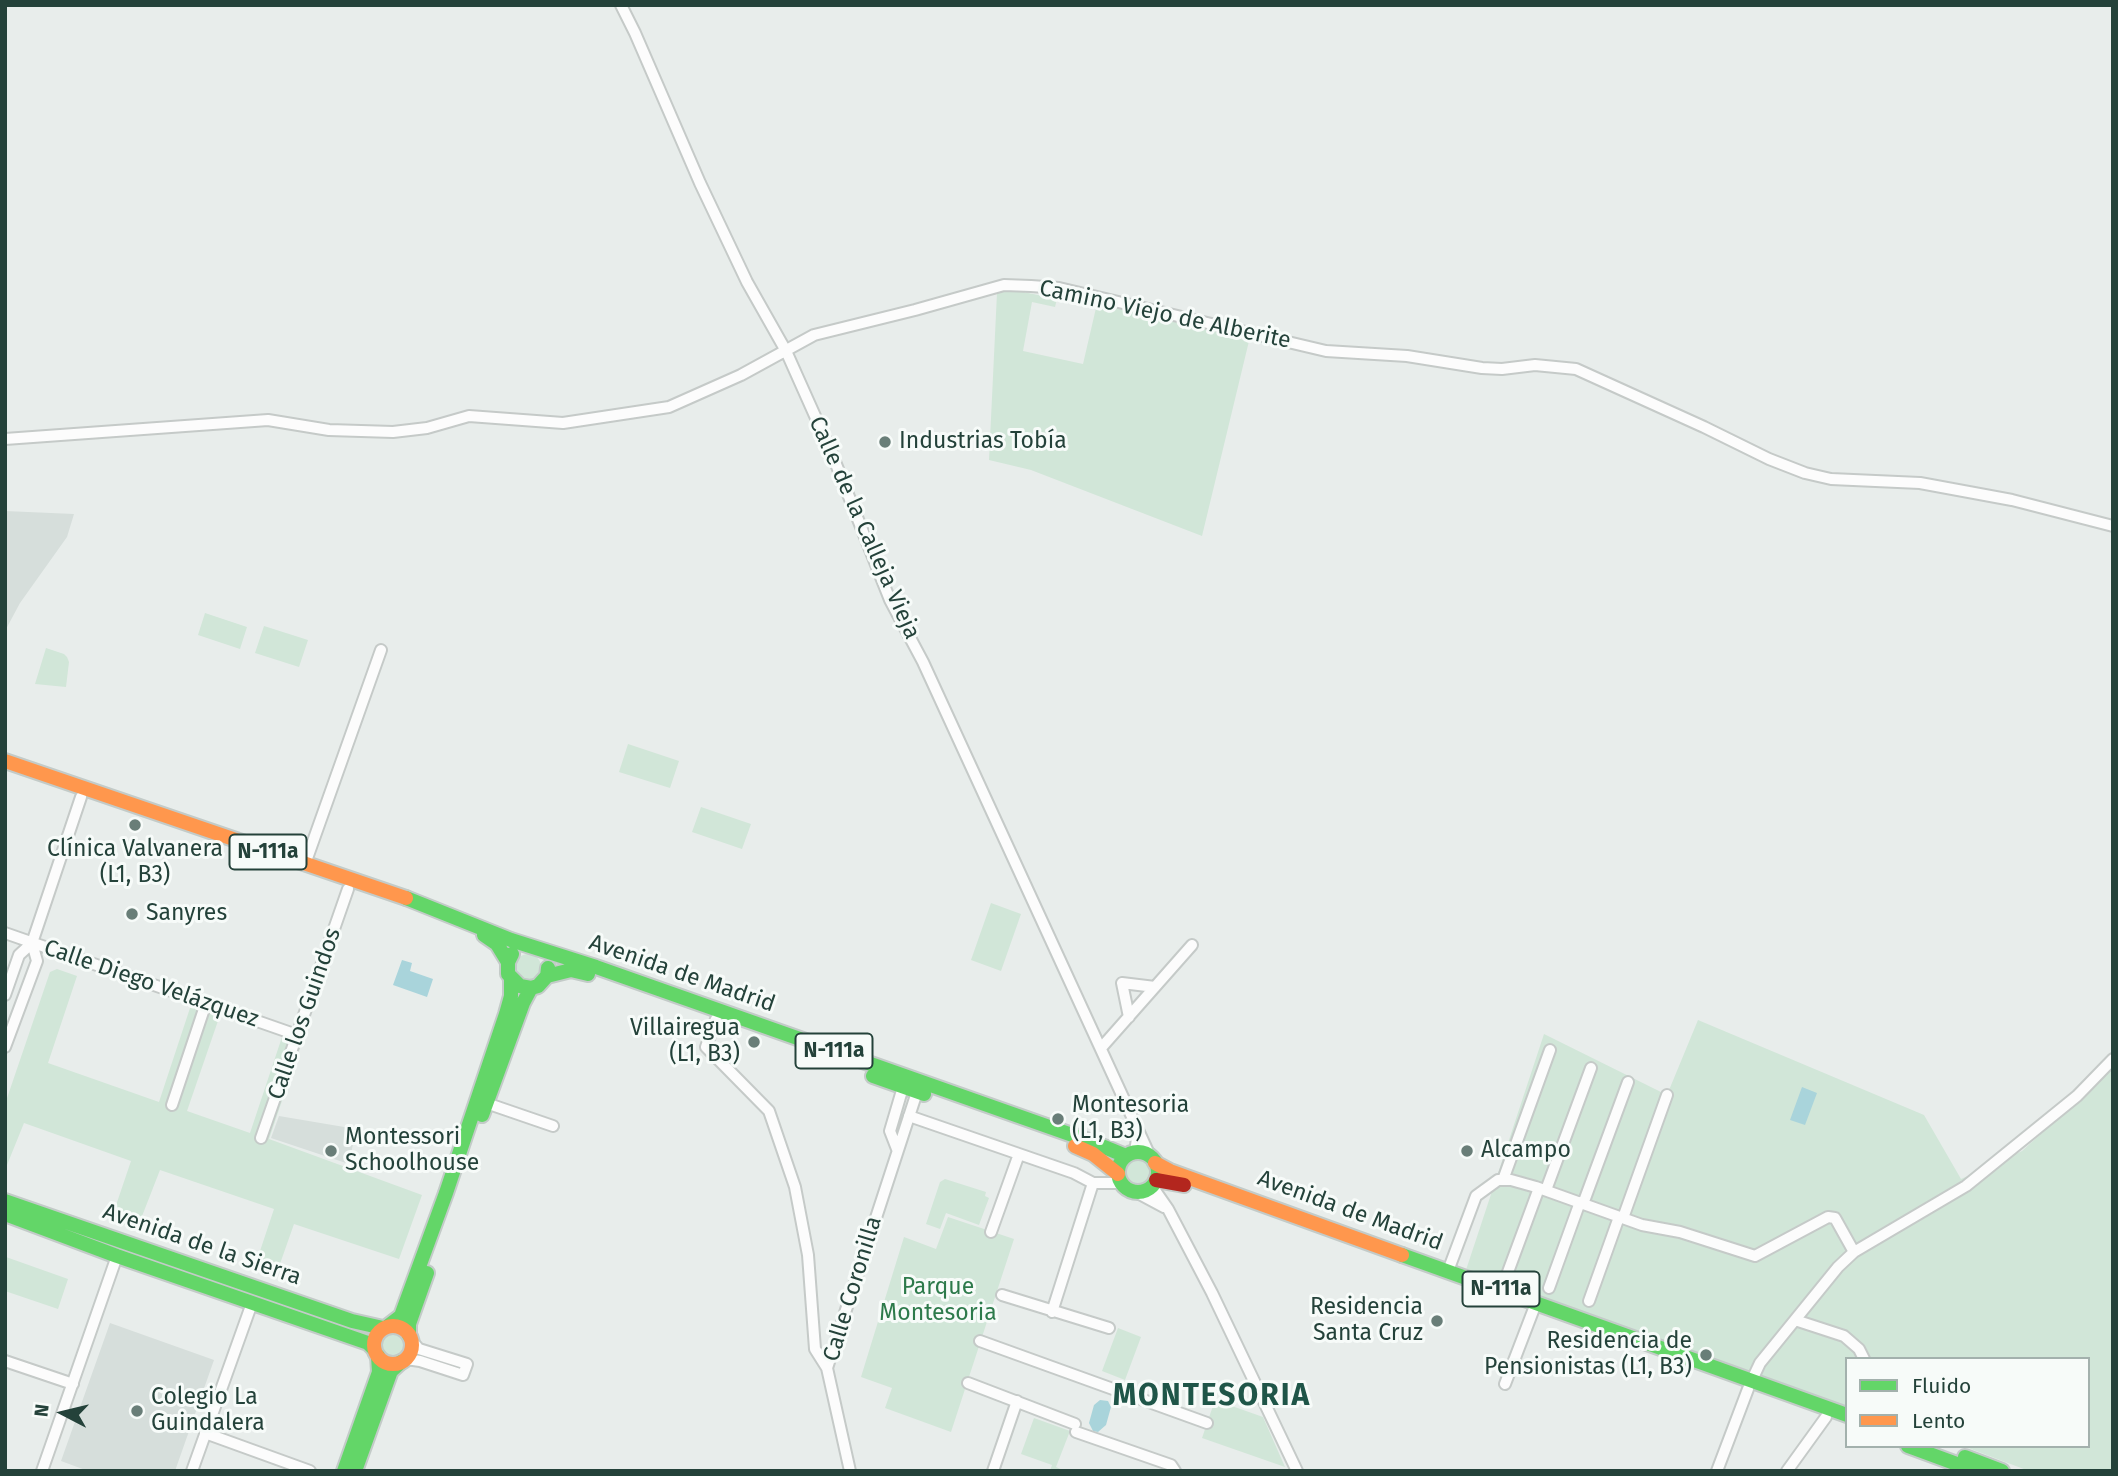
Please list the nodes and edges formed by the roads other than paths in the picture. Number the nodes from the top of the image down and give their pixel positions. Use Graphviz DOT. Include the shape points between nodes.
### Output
graph roads {
  1 [pos="621,5"];
  2 [pos="786,351"];
  3 [pos="5,439"];
  4 [pos="2113,526"];
  5 [pos="381,650"];
  6 [pos="5,761"];
  7 [pos="5,771"];
  8 [pos="81,797"];
  9 [pos="305,864"];
  10 [pos="348,889"];
  11 [pos="5,933"];
  12 [pos="32,943"];
  13 [pos="1192,945"];
  14 [pos="535,948"];
  15 [pos="508,962"];
  16 [pos="547,976"];
  17 [pos="511,979"];
  18 [pos="1155,987"];
  19 [pos="531,988"];
  20 [pos="5,995"];
  21 [pos="206,1003"];
  22 [pos="1129,1017"];
  23 [pos="716,1019"];
  24 [pos="297,1035"];
  25 [pos="5,1047"];
  26 [pos="1101,1048"];
  27 [pos="1550,1050"];
  28 [pos="2113,1059"];
  29 [pos="1591,1068"];
  30 [pos="1628,1082"];
  31 [pos="910,1089"];
  32 [pos="1667,1096"];
  33 [pos="486,1103"];
  34 [pos="172,1105"];
  35 [pos="909,1116"];
  36 [pos="553,1126"];
  37 [pos="261,1138"];
  38 [pos="897,1149"];
  39 [pos="1020,1154"];
  40 [pos="1141,1157"];
  41 [pos="1119,1178"];
  42 [pos="1503,1180"];
  43 [pos="1093,1183"];
  44 [pos="1154,1183"];
  45 [pos="1188,1187"];
  46 [pos="1542,1189"];
  47 [pos="1136,1192"];
  48 [pos="5,1201"];
  49 [pos="1581,1203"];
  50 [pos="1168,1209"];
  51 [pos="5,1214"];
  52 [pos="1621,1217"];
  53 [pos="991,1232"];
  54 [pos="1854,1252"];
  55 [pos="117,1256"];
  56 [pos="1448,1270"];
  57 [pos="1508,1272"];
  58 [pos="1549,1288"];
  59 [pos="1002,1295"];
  60 [pos="1589,1301"];
  61 [pos="252,1303"];
  62 [pos="1533,1311"];
  63 [pos="1052,1312"];
  64 [pos="1795,1321"];
  65 [pos="386,1327"];
  66 [pos="1109,1328"];
  67 [pos="410,1338"];
  68 [pos="980,1341"];
  69 [pos="376,1353"];
  70 [pos="1863,1357"];
  71 [pos="403,1360"];
  72 [pos="5,1362"];
  73 [pos="827,1368"];
  74 [pos="968,1383"];
  75 [pos="73,1384"];
  76 [pos="1505,1384"];
  77 [pos="1750,1385"];
  78 [pos="1017,1401"];
  79 [pos="1845,1414"];
  80 [pos="1826,1417"];
  81 [pos="1207,1423"];
  82 [pos="1845,1423"];
  83 [pos="205,1433"];
  84 [pos="1913,1448"];
  85 [pos="1940,1448"];
  86 [pos="42,1471"];
  87 [pos="192,1471"];
  88 [pos="310,1471"];
  89 [pos="344,1471"];
  90 [pos="355,1471"];
  91 [pos="850,1471"];
  92 [pos="993,1471"];
  93 [pos="1175,1471"];
  94 [pos="1297,1471"];
  95 [pos="1717,1471"];
  96 [pos="1787,1471"];
  97 [pos="1976,1471"];
  98 [pos="2002,1471"];
  1 -- 2 [label="street, Calle de la Calleja Vieja" via="747,282"];
  2 -- 3 [label="street, Camino Viejo de Alberite" via="669,407 563,423 469,416 393,432 329,430 268,420"];
  2 -- 4 [label="street, Camino Viejo de Alberite" via="814,335 1004,285 1059,288 1326,351 1407,356 1482,368 1535,365 1576,369 1805,473 1831,479 1920,483"];
  2 -- 26 [label="street, Calle de la Calleja Vieja" via="890,600"];
  5 -- 9 [label="street"];
  6 -- 9 [label="main road, Avenida de Madrid / N-111a"];
  7 -- 8 [label="main road, N-111a"];
  8 -- 10 [label="main road, N-111a"];
  8 -- 12 [label="street"];
  9 -- 14 [label="main road, Avenida de Madrid / N-111a"];
  10 -- 15 [label="main road, N-111a" via="487,936"];
  10 -- 24 [label="street, Calle los Guindos"];
  11 -- 12 [label="street, Calle Diego Velázquez"];
  12 -- 20 [label="street" via="19,955"];
  12 -- 21 [label="street, Calle Diego Velázquez"];
  12 -- 25 [label="street" via="37,961"];
  13 -- 18 [label="street"];
  14 -- 15 [label="main road" via="514,952"];
  14 -- 16 [label="main road" via="548,962"];
  14 -- 40 [label="main road, Avenida de Madrid / N-111a"];
  15 -- 17 [label="main road, N-111a"];
  16 -- 19 [label="main road"];
  16 -- 23 [label="main road, Avenida de Madrid / N-111a" via="578,971"];
  17 -- 19 [label="main road"];
  17 -- 65 [label="main road" via="506,1014 442,1203 401,1316"];
  18 -- 22 [label="street"];
  18 -- 22 [label="street" via="1122,983"];
  19 -- 33 [label="main road"];
  21 -- 24 [label="street, Calle Diego Velázquez"];
  21 -- 34 [label="street"];
  22 -- 26 [label="street"];
  23 -- 31 [label="main road, Avenida de Madrid / N-111a"];
  23 -- 73 [label="street" via="706,1047 769,1111 795,1187 808,1255 815,1349"];
  24 -- 37 [label="street, Calle los Guindos"];
  26 -- 40 [label="street, Calle de la Calleja Vieja" via="1138,1129"];
  27 -- 42 [label="street"];
  28 -- 54 [label="street" via="2077,1096 1966,1186"];
  29 -- 46 [label="street"];
  30 -- 49 [label="street"];
  31 -- 35 [label="street, Calle Coronilla"];
  31 -- 38 [label="street, Calle Coronilla" via="890,1131"];
  31 -- 41 [label="main road, Avenida de Madrid / N-111a" via="1083,1149"];
  32 -- 52 [label="street"];
  33 -- 36 [label="street"];
  33 -- 67 [label="main road" via="410,1320"];
  35 -- 38 [label="street, Calle Coronilla"];
  35 -- 39 [label="street"];
  38 -- 73 [label="street, Calle Coronilla"];
  39 -- 43 [label="street"];
  39 -- 53 [label="street"];
  40 -- 41 [label="main road" via="1118,1167"];
  40 -- 44 [label="main road" via="1157,1174"];
  40 -- 56 [label="main road, Avenida de Madrid / N-111a"];
  41 -- 43 [label="street"];
  41 -- 47 [label="main road, N-111a"];
  42 -- 46 [label="street"];
  42 -- 56 [label="street" via="1476,1196"];
  43 -- 63 [label="street"];
  44 -- 45 [label="main road, Avenida de Madrid / N-111a" via="1171,1181"];
  44 -- 47 [label="main road"];
  44 -- 50 [label="street"];
  45 -- 50 [label="street" via="1170,1192"];
  45 -- 62 [label="main road, Avenida de Madrid / N-111a"];
  46 -- 49 [label="street"];
  46 -- 57 [label="street"];
  47 -- 50 [label="street"];
  48 -- 65 [label="main road, Avenida de la Sierra" via="352,1321"];
  49 -- 52 [label="street"];
  49 -- 58 [label="street"];
  50 -- 94 [label="street"];
  51 -- 55 [label="main road, Avenida de la Sierra"];
  52 -- 54 [label="street" via="1755,1256 1828,1217 1835,1218"];
  52 -- 60 [label="street"];
  54 -- 64 [label="street"];
  55 -- 61 [label="main road, Avenida de la Sierra"];
  55 -- 75 [label="street"];
  56 -- 77 [label="main road, Avenida de Madrid / N-111a"];
  59 -- 63 [label="street"];
  61 -- 69 [label="main road, Avenida de la Sierra" via="368,1343"];
  61 -- 83 [label="street"];
  62 -- 76 [label="street"];
  62 -- 77 [label="main road, Avenida de Madrid / N-111a"];
  63 -- 66 [label="street"];
  64 -- 70 [label="street" via="1844,1336"];
  64 -- 77 [label="street" via="1760,1363"];
  65 -- 67 [label="main road" via="400,1327"];
  65 -- 69 [label="main road" via="375,1337"];
  67 -- 71 [label="main road" via="410,1354"];
  67 -- 71 [label="street" via="419,1349 465,1370"];
  68 -- 81 [label="street"];
  69 -- 71 [label="main road" via="388,1363"];
  69 -- 89 [label="main road" via="380,1368"];
  71 -- 90 [label="main road" via="391,1371"];
  72 -- 75 [label="street"];
  73 -- 91 [label="street, Calle Coronilla"];
  74 -- 78 [label="street"];
  75 -- 86 [label="street"];
  77 -- 79 [label="main road, Avenida de Madrid / N-111a"];
  77 -- 80 [label="main road, Avenida de Madrid / N-111a"];
  77 -- 95 [label="street"];
  78 -- 92 [label="street"];
  78 -- 93 [label="street" via="1171,1465"];
  80 -- 82 [label="main road, Avenida de Madrid / N-111a"];
  80 -- 96 [label="street"];
  83 -- 87 [label="street"];
  83 -- 88 [label="street"];
  84 -- 97 [label="main road"];
  85 -- 98 [label="main road"];
}
